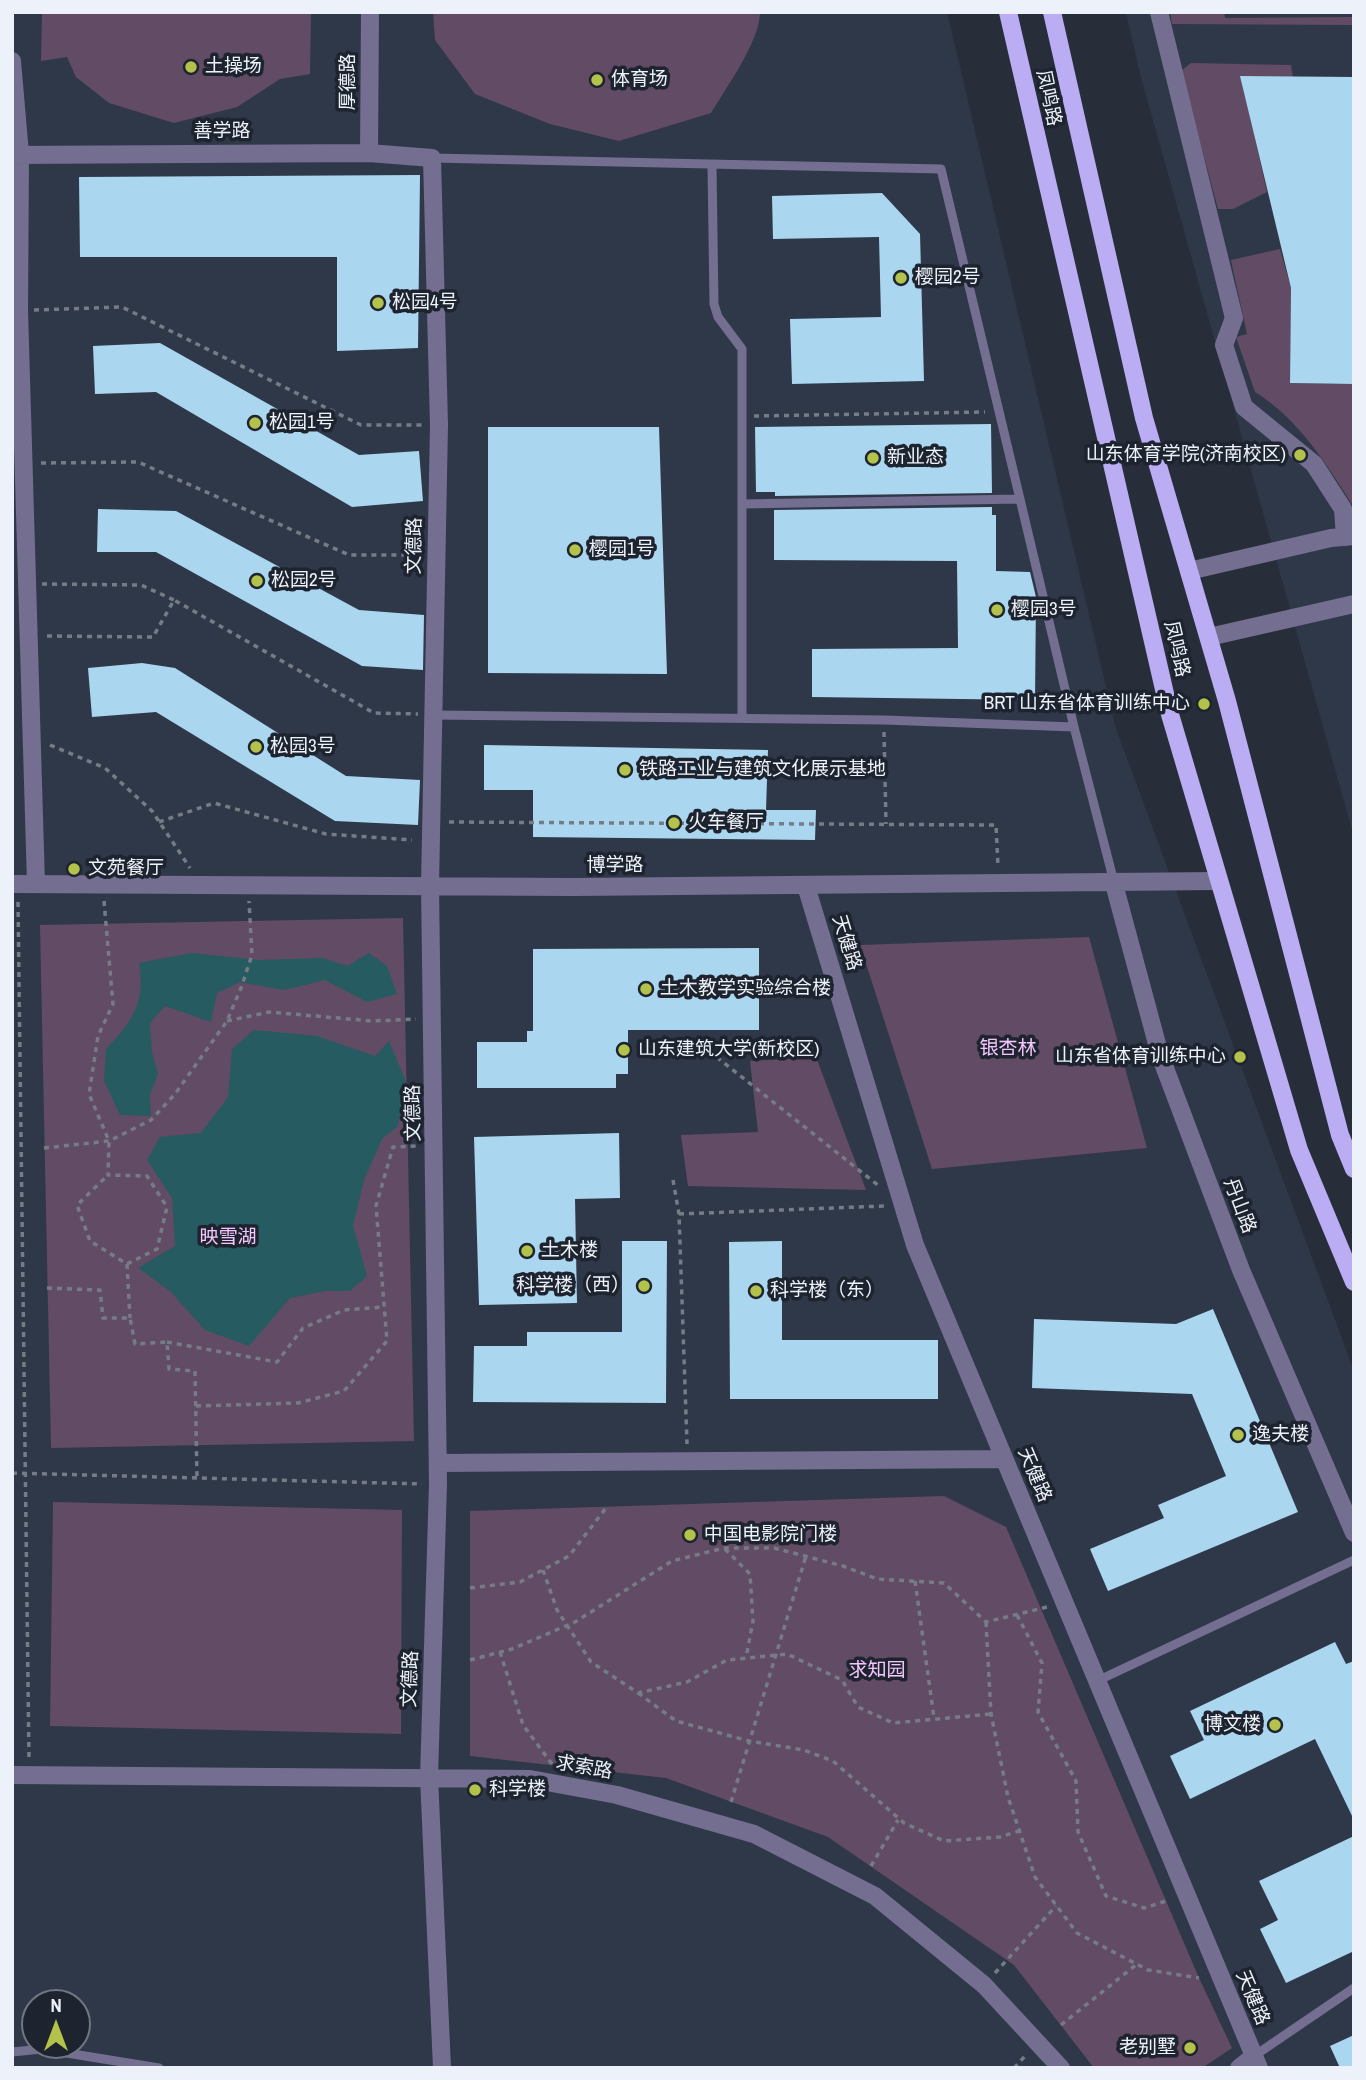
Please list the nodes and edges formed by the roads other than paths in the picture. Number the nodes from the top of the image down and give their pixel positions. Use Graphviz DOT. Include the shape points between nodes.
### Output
graph roads {
  1 [pos="370,12"];
  2 [pos="1008,12"];
  3 [pos="1052,12"];
  4 [pos="1159,12"];
  5 [pos="12,61"];
  6 [pos="369,153"];
  7 [pos="16,155"];
  8 [pos="432,158"];
  9 [pos="712,166"];
  10 [pos="1020,499"];
  11 [pos="742,504"];
  12 [pos="1349,536"];
  13 [pos="1189,571"];
  14 [pos="1354,604"];
  15 [pos="1209,637"];
  16 [pos="434,715"];
  17 [pos="742,718"];
  18 [pos="1074,727"];
  19 [pos="1217,880"];
  20 [pos="22,884"];
  21 [pos="1114,884"];
  22 [pos="430,886"];
  23 [pos="806,886"];
  24 [pos="1354,1168"];
  25 [pos="1354,1282"];
  26 [pos="1004,1459"];
  27 [pos="438,1464"];
  28 [pos="1354,1533"];
  29 [pos="1354,1560"];
  30 [pos="1097,1681"];
  31 [pos="21,1775"];
  32 [pos="429,1777"];
  33 [pos="1354,1988"];
  34 [pos="12,2052"];
  35 [pos="1256,2062"];
  36 [pos="159,2068"];
  37 [pos="442,2068"];
  38 [pos="1061,2068"];
  39 [pos="1239,2068"];
  1 -- 6 [label="street, 厚德路"];
  2 -- 19 [label="main road, 凤鸣路" via="1169,711"];
  3 -- 13 [label="main road, 凤鸣路" via="1144,418"];
  4 -- 12 [label="street" via="1234,318 1224,345 1244,407 1314,464 1343,509"];
  5 -- 7 [label="street"];
  6 -- 7 [label="street, 善学路"];
  6 -- 8 [label="street, 善学路"];
  7 -- 20 [label="street" via="32,738"];
  8 -- 9 [label="lane"];
  8 -- 16 [label="street, 文德路" via="439,425"];
  9 -- 10 [label="lane" via="940,169"];
  9 -- 11 [label="lane" via="714,304 742,349"];
  10 -- 11 [label="lane"];
  10 -- 18 [label="lane"];
  11 -- 17 [label="lane"];
  12 -- 13 [label="street"];
  13 -- 15 [label="main road, 凤鸣路"];
  14 -- 15 [label="street"];
  15 -- 24 [label="main road, 凤鸣路" via="1340,1135"];
  16 -- 17 [label="lane"];
  16 -- 22 [label="street, 文德路"];
  17 -- 18 [label="lane"];
  18 -- 21 [label="lane"];
  19 -- 21 [label="street, 博学路"];
  19 -- 25 [label="main road, 凤鸣路" via="1299,1150"];
  20 -- 22 [label="street, 博学路"];
  21 -- 23 [label="street, 博学路"];
  21 -- 28 [label="street, 丹山路" via="1160,1055 1241,1270"];
  22 -- 23 [label="street, 博学路"];
  22 -- 27 [label="street, 文德路"];
  23 -- 26 [label="street, 天健路" via="915,1245"];
  26 -- 27 [label="street"];
  26 -- 30 [label="street, 天健路"];
  27 -- 32 [label="street, 文德路"];
  29 -- 30 [label="lane"];
  30 -- 35 [label="street, 天健路"];
  31 -- 32 [label="street, 求索路"];
  32 -- 37 [label="street, 文德路"];
  32 -- 38 [label="street, 求索路" via="530,1779 617,1796 754,1834 875,1896 985,1985"];
  33 -- 35 [label="lane"];
  34 -- 36 [label="lane" via="42,2049"];
  35 -- 39 [label="street"];
}
